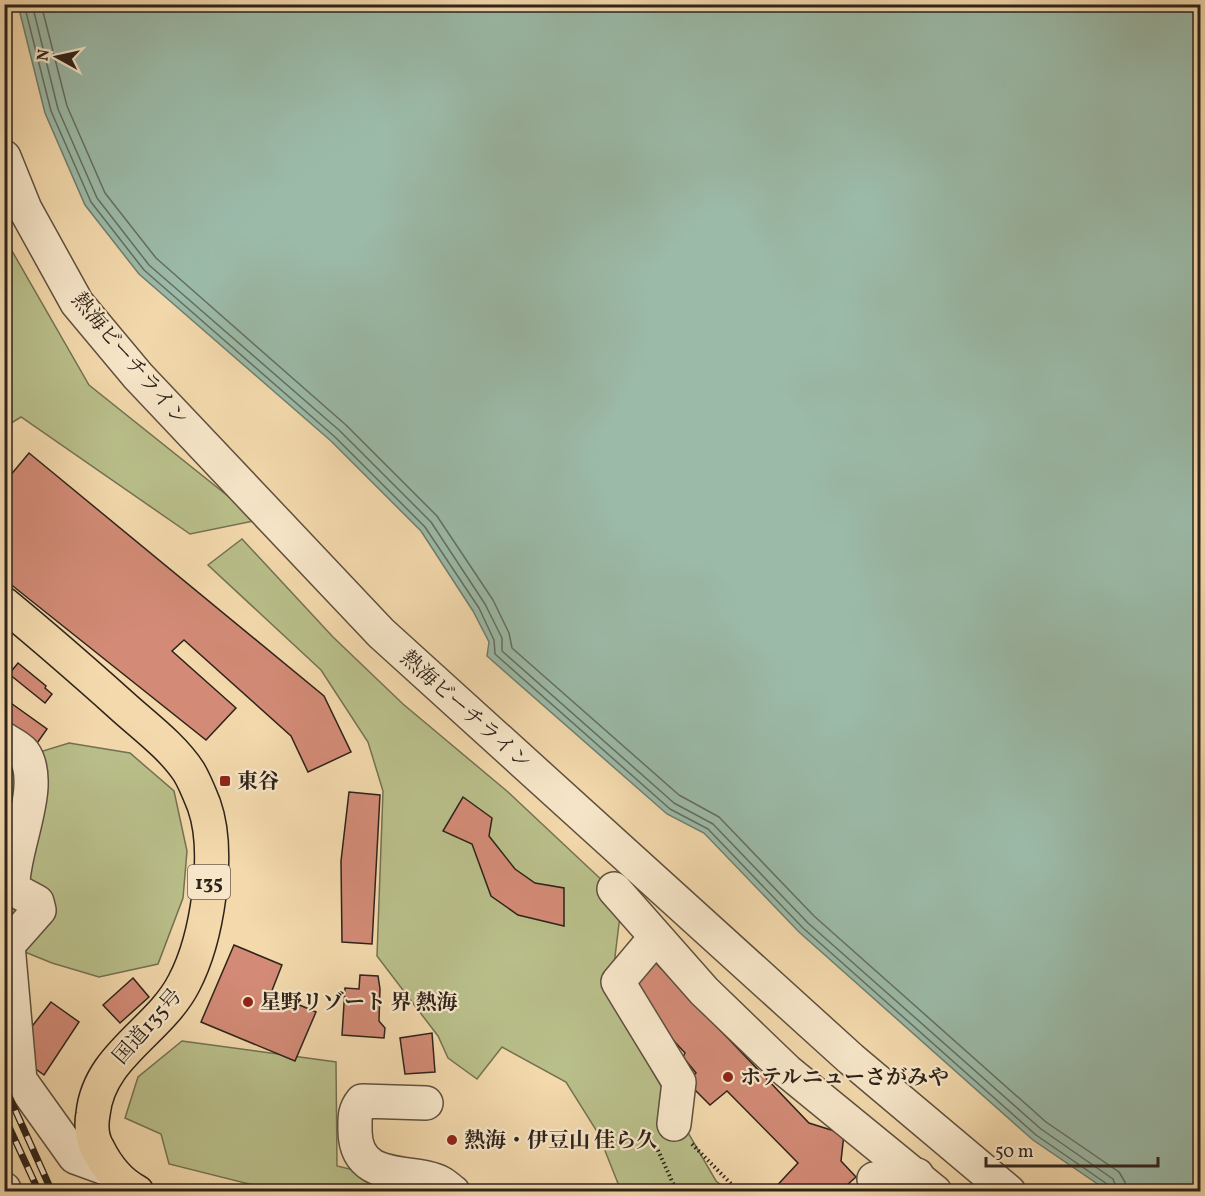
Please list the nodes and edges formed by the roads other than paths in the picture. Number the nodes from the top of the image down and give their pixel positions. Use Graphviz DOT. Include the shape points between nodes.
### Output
graph roads {
  1 [pos="4,157"];
  2 [pos="4,604"];
  3 [pos="4,739"];
  4 [pos="614,889"];
  5 [pos="654,938"];
  6 [pos="804,1015"];
  7 [pos="787,1071"];
  8 [pos="426,1102"];
  9 [pos="674,1124"];
  10 [pos="108,1169"];
  11 [pos="874,1179"];
  12 [pos="926,1183"];
  13 [pos="137,1191"];
  14 [pos="453,1191"];
  15 [pos="1009,1191"];
  1 -- 6 [label="street, 熱海ビーチライン" via="25,209 77,303 138,376 381,633"];
  2 -- 10 [label="highway, 国道135号 / 135" via="163,742 189,772 204,807 212,847 208,897 196,953 184,984 108,1070 94,1097 95,1144"];
  3 -- 10 [label="street" via="23,752 32,775 12,877 14,889 37,902 39,910 8,945 20,1080 75,1157"];
  4 -- 5 [label="street"];
  5 -- 7 [label="street"];
  5 -- 9 [label="street" via="618,982 679,1082"];
  6 -- 7 [label="street"];
  6 -- 15 [label="street, 熱海ビーチライン"];
  7 -- 12 [label="street"];
  8 -- 14 [label="street" via="362,1101 355,1111 355,1139 370,1164 394,1175 440,1182"];
  10 -- 13 [label="highway, 国道135号 / 135"];
  11 -- 12 [label="street" via="904,1189"];
}
